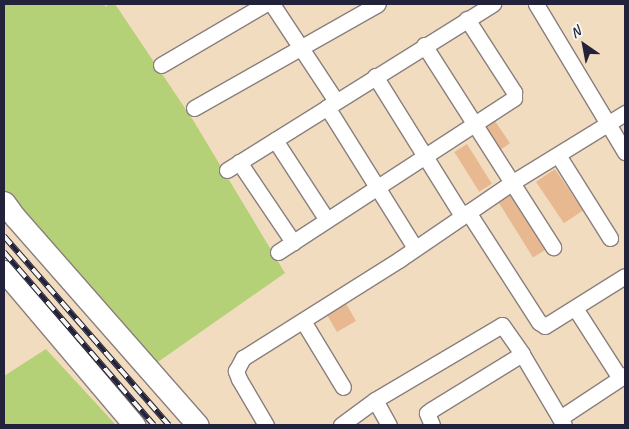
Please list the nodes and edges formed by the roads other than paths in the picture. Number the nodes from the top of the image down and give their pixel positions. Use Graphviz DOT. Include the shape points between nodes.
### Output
graph roads {
  1 [pos="265,4"];
  2 [pos="272,4"];
  3 [pos="378,4"];
  4 [pos="493,4"];
  5 [pos="536,4"];
  6 [pos="467,19"];
  7 [pos="424,45"];
  8 [pos="302,47"];
  9 [pos="161,65"];
  10 [pos="375,76"];
  11 [pos="331,104"];
  12 [pos="194,108"];
  13 [pos="625,113"];
  14 [pos="475,124"];
  15 [pos="608,124"];
  16 [pos="275,140"];
  17 [pos="625,152"];
  18 [pos="558,155"];
  19 [pos="425,156"];
  20 [pos="514,182"];
  21 [pos="377,187"];
  22 [pos="4,202"];
  23 [pos="465,214"];
  24 [pos="327,220"];
  25 [pos="610,238"];
  26 [pos="293,242"];
  27 [pos="553,247"];
  28 [pos="415,248"];
  29 [pos="278,252"];
  30 [pos="4,270"];
  31 [pos="625,276"];
  32 [pos="575,308"];
  33 [pos="303,321"];
  34 [pos="522,354"];
  35 [pos="623,376"];
  36 [pos="343,387"];
  37 [pos="375,400"];
  38 [pos="562,422"];
  39 [pos="134,425"];
  40 [pos="198,425"];
  41 [pos="266,425"];
  42 [pos="341,425"];
  43 [pos="389,425"];
  44 [pos="432,425"];
  1 -- 9 [label="street"];
  2 -- 8 [label="street"];
  3 -- 8 [label="street"];
  4 -- 6 [label="street"];
  5 -- 15 [label="street"];
  6 -- 7 [label="street"];
  6 -- 14 [label="street" via="515,95 511,101"];
  7 -- 10 [label="street"];
  7 -- 14 [label="street"];
  8 -- 11 [label="street"];
  8 -- 12 [label="street"];
  10 -- 11 [label="street"];
  10 -- 19 [label="street"];
  11 -- 16 [label="street"];
  11 -- 21 [label="street"];
  13 -- 15 [label="street"];
  14 -- 19 [label="street"];
  14 -- 20 [label="street"];
  15 -- 17 [label="street"];
  15 -- 18 [label="street"];
  16 -- 24 [label="street"];
  16 -- 26 [label="street" via="233,166"];
  18 -- 20 [label="street"];
  18 -- 25 [label="street"];
  19 -- 21 [label="street"];
  19 -- 23 [label="street"];
  20 -- 23 [label="street"];
  20 -- 27 [label="street"];
  21 -- 24 [label="street"];
  21 -- 28 [label="street"];
  22 -- 40 [label="street"];
  23 -- 28 [label="street"];
  23 -- 32 [label="street" via="541,325 549,324"];
  24 -- 26 [label="street"];
  26 -- 29 [label="street"];
  28 -- 33 [label="street"];
  30 -- 39 [label="street"];
  31 -- 32 [label="street"];
  32 -- 35 [label="street"];
  33 -- 36 [label="street"];
  33 -- 41 [label="street" via="238,364 239,379"];
  34 -- 37 [label="street" via="506,329 498,326"];
  34 -- 38 [label="street"];
  34 -- 44 [label="street" via="430,410 427,413"];
  35 -- 38 [label="street"];
  37 -- 42 [label="street"];
  37 -- 43 [label="street"];
}
